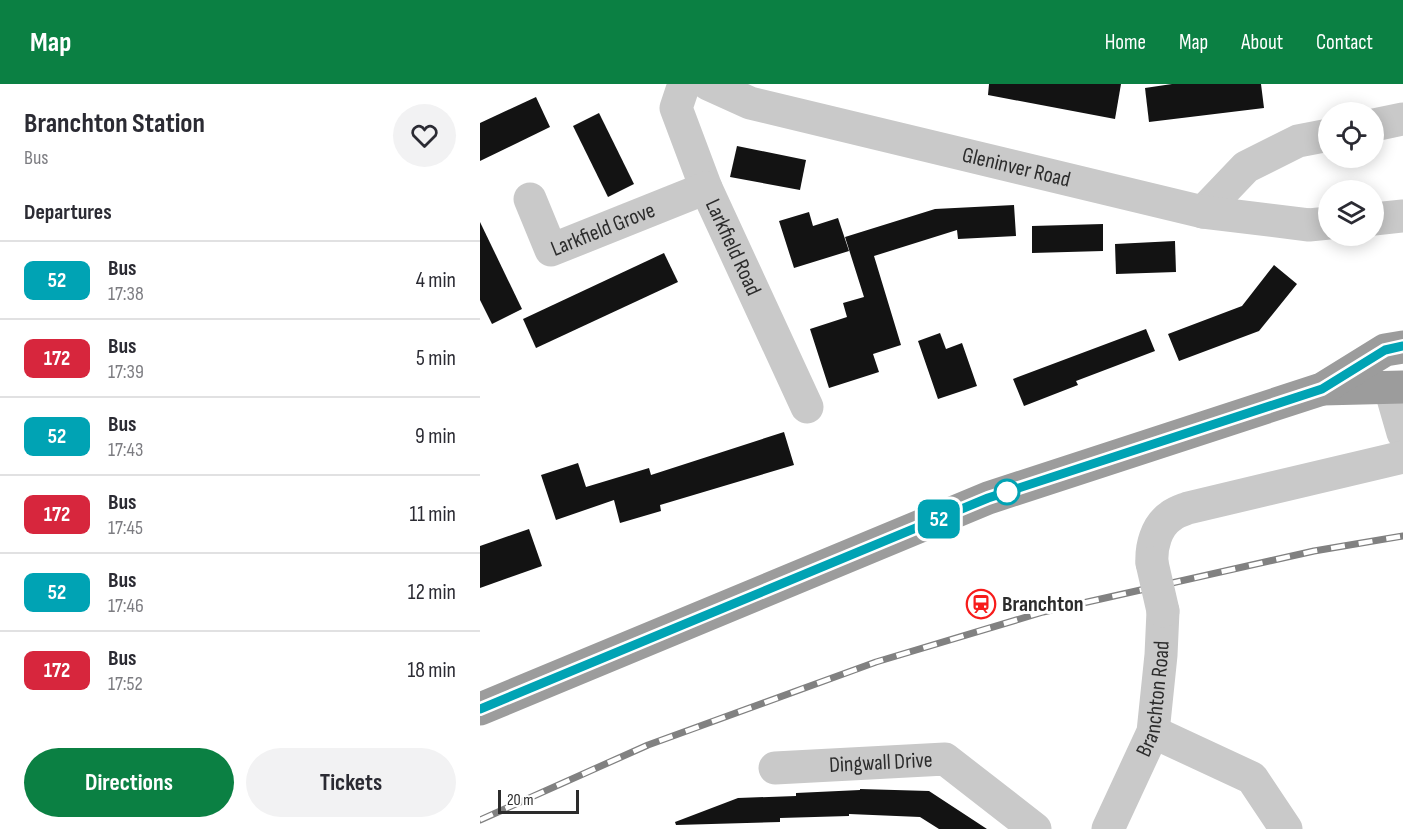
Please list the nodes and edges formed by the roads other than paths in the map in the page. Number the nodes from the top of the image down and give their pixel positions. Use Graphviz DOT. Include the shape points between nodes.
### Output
graph roads {
  1 [pos="684,84"];
  2 [pos="708,84"];
  3 [pos="1403,119"];
  4 [pos="1384,123"];
  5 [pos="1318,137"];
  6 [pos="706,188"];
  7 [pos="530,200"];
  8 [pos="1203,212"];
  9 [pos="1403,216"];
  10 [pos="1384,218"];
  11 [pos="1318,224"];
  12 [pos="1403,346"];
  13 [pos="1397,388"];
  14 [pos="1322,389"];
  15 [pos="807,407"];
  16 [pos="1403,433"];
  17 [pos="1403,457"];
  18 [pos="480,709"];
  19 [pos="1153,732"];
  20 [pos="775,768"];
  21 [pos="1035,829"];
  22 [pos="1108,829"];
  23 [pos="1286,829"];
  1 -- 6 [label="street, Larkfield Road" via="676,108"];
  2 -- 8 [label="street, Gleninver Road" via="750,103"];
  3 -- 4 [label="street"];
  5 -- 8 [label="street" via="1298,141 1246,167"];
  6 -- 7 [label="street, Larkfield Grove" via="551,250"];
  6 -- 15 [label="street, Larkfield Road"];
  8 -- 11 [label="street, Gleninver Road"];
  9 -- 10 [label="street"];
  12 -- 14 [label="highway" via="1385,350"];
  13 -- 14 [label="highway"];
  13 -- 16 [label="street"];
  14 -- 18 [label="highway" via="988,498"];
  17 -- 19 [label="street, Branchton Road, bridge" via="1188,508 1161,526 1152,551 1164,610"];
  19 -- 22 [label="street, Branchton Road"];
  19 -- 23 [label="street" via="1252,778"];
  20 -- 21 [label="street, Dingwall Drive" via="945,759"];
}
